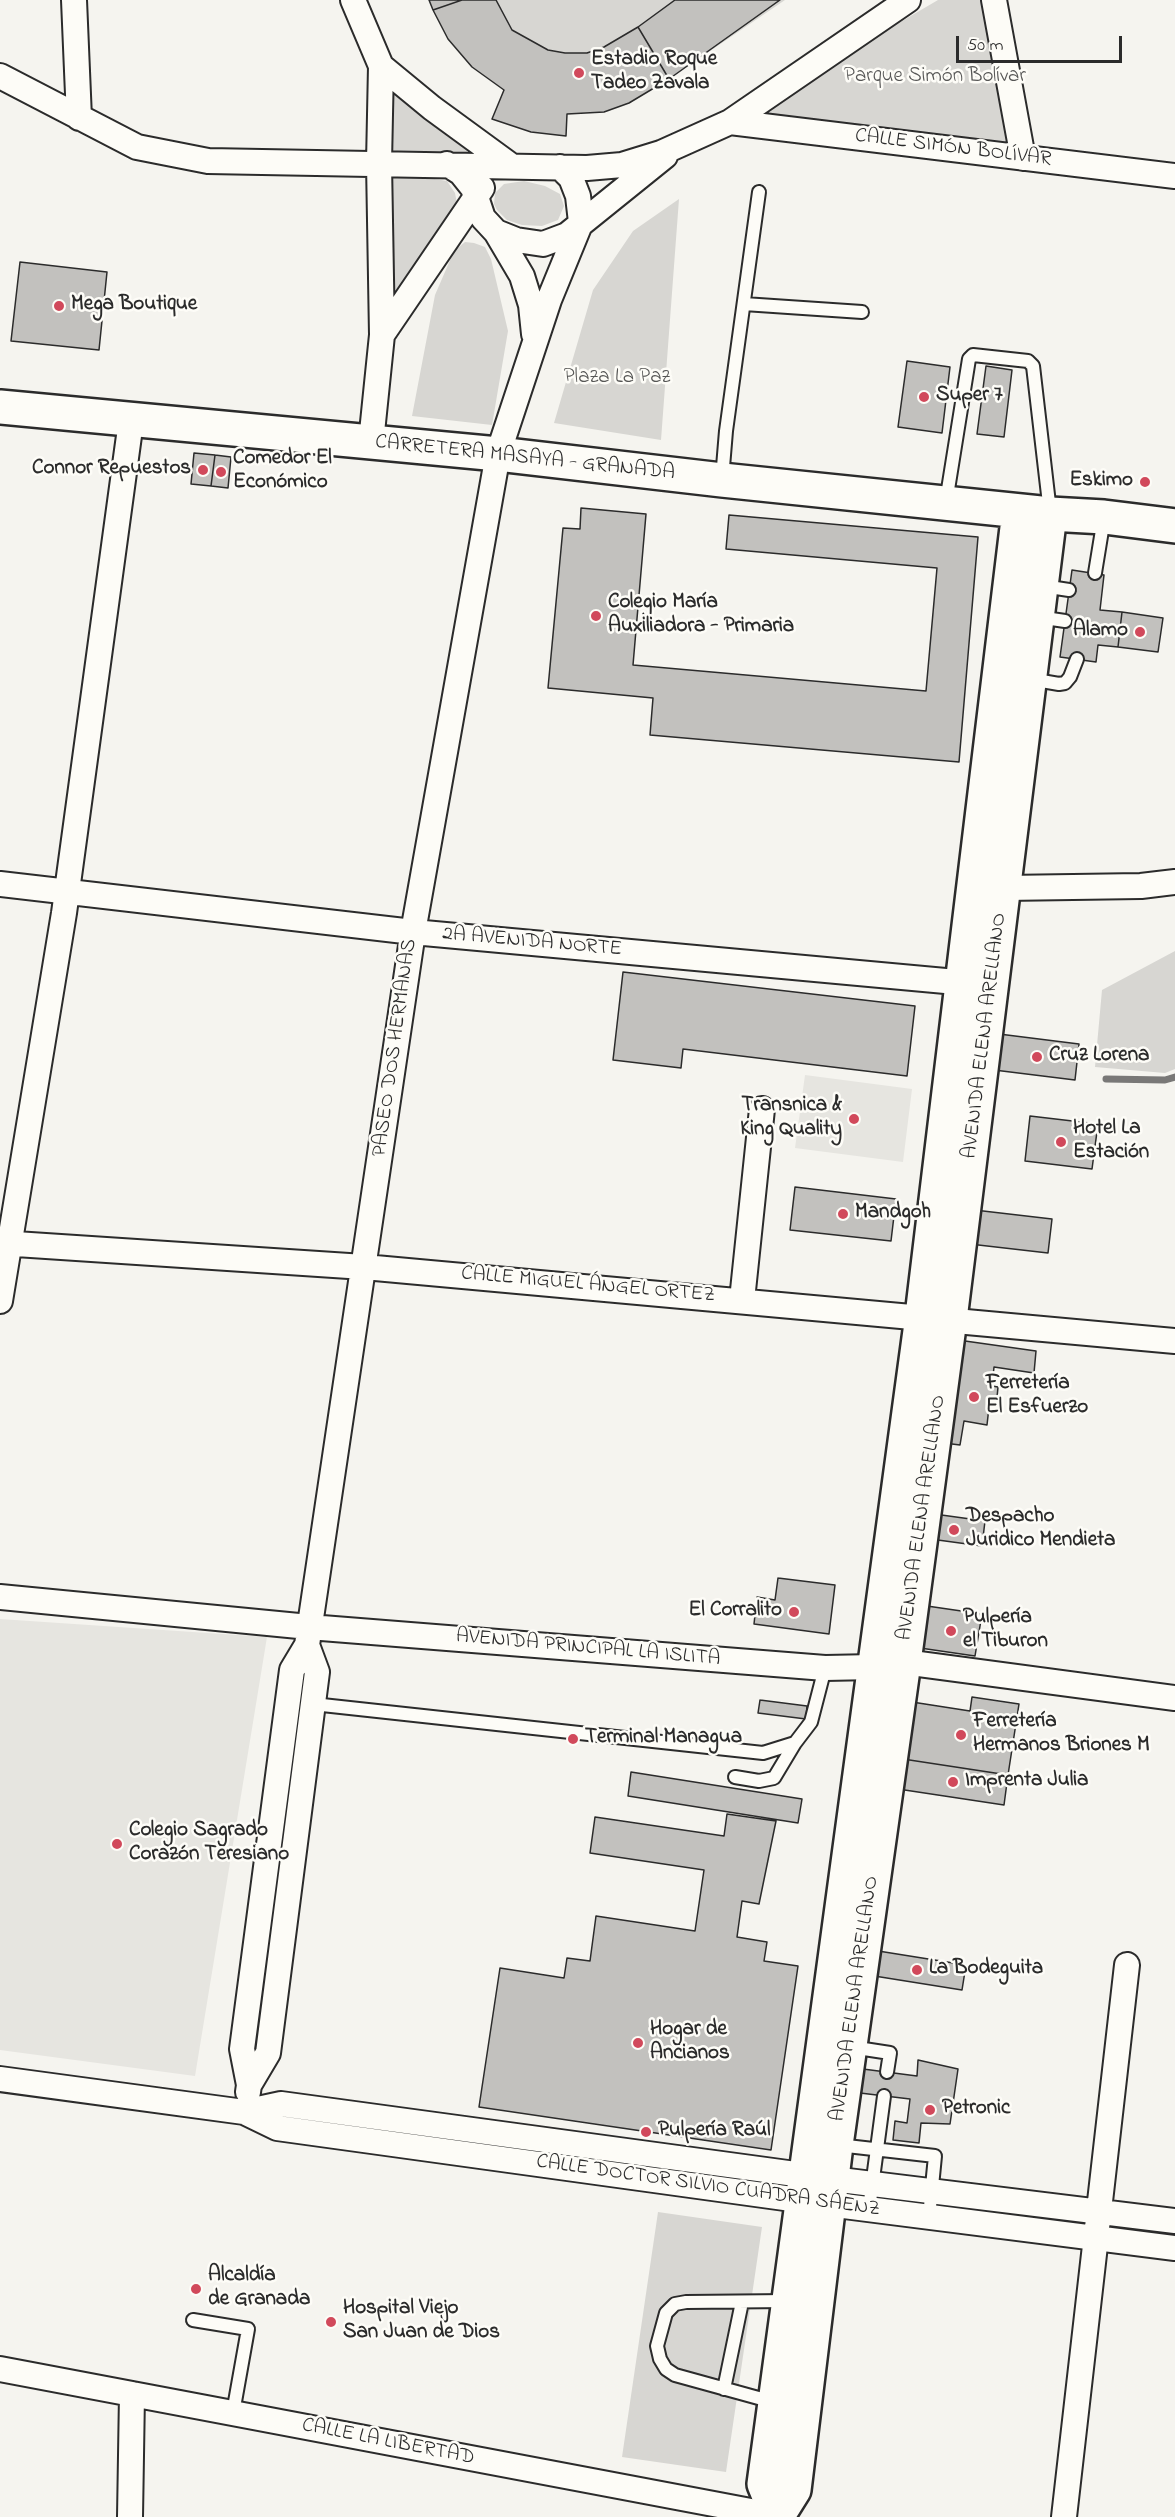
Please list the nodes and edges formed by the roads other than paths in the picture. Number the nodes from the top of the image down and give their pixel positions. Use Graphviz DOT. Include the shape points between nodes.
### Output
graph roads {
  1 [pos="74,0"];
  2 [pos="353,0"];
  3 [pos="908,0"];
  4 [pos="994,0"];
  5 [pos="381,66"];
  6 [pos="0,76"];
  7 [pos="79,118"];
  8 [pos="730,123"];
  9 [pos="678,145"];
  10 [pos="1023,158"];
  11 [pos="379,163"];
  12 [pos="447,164"];
  13 [pos="510,165"];
  14 [pos="560,167"];
  15 [pos="1175,176"];
  16 [pos="759,192"];
  17 [pos="476,198"];
  18 [pos="581,222"];
  19 [pos="496,232"];
  20 [pos="744,304"];
  21 [pos="862,312"];
  22 [pos="382,335"];
  23 [pos="534,345"];
  24 [pos="0,407"];
  25 [pos="131,421"];
  26 [pos="370,442"];
  27 [pos="498,454"];
  28 [pos="722,480"];
  29 [pos="945,504"];
  30 [pos="1034,512"];
  31 [pos="1175,524"];
  32 [pos="1102,531"];
  33 [pos="1095,573"];
  34 [pos="1077,659"];
  35 [pos="1029,679"];
  36 [pos="1000,798"];
  37 [pos="1175,882"];
  38 [pos="0,884"];
  39 [pos="1005,888"];
  40 [pos="67,891"];
  41 [pos="413,932"];
  42 [pos="978,984"];
  43 [pos="762,1109"];
  44 [pos="4,1243"];
  45 [pos="364,1267"];
  46 [pos="742,1300"];
  47 [pos="0,1301"];
  48 [pos="936,1318"];
  49 [pos="1175,1341"];
  50 [pos="0,1597"];
  51 [pos="308,1636"];
  52 [pos="889,1665"];
  53 [pos="825,1668"];
  54 [pos="1175,1698"];
  55 [pos="313,1704"];
  56 [pos="795,1743"];
  57 [pos="735,1778"];
  58 [pos="1127,1965"];
  59 [pos="837,2045"];
  60 [pos="887,2072"];
  61 [pos="0,2079"];
  62 [pos="249,2085"];
  63 [pos="884,2096"];
  64 [pos="244,2112"];
  65 [pos="391,2119"];
  66 [pos="388,2143"];
  67 [pos="823,2143"];
  68 [pos="592,2146"];
  69 [pos="878,2150"];
  70 [pos="587,2171"];
  71 [pos="874,2184"];
  72 [pos="817,2190"];
  73 [pos="932,2191"];
  74 [pos="869,2209"];
  75 [pos="1099,2213"];
  76 [pos="929,2217"];
  77 [pos="1175,2221"];
  78 [pos="1096,2238"];
  79 [pos="1175,2248"];
  80 [pos="789,2301"];
  81 [pos="742,2302"];
  82 [pos="193,2320"];
  83 [pos="796,2351"];
  84 [pos="0,2369"];
  85 [pos="724,2389"];
  86 [pos="132,2394"];
  87 [pos="775,2403"];
  88 [pos="233,2413"];
  89 [pos="777,2516"];
  90 [pos="130,2517"];
  91 [pos="1064,2517"];
  1 -- 7 [label="street"];
  2 -- 5 [label="street"];
  3 -- 8 [label="street"];
  4 -- 10 [label="street"];
  5 -- 11 [label="street"];
  5 -- 13 [label="street"];
  6 -- 7 [label="street"];
  7 -- 11 [label="street" via="137,147 208,161"];
  8 -- 9 [label="street"];
  8 -- 10 [label="street, CALLE SIMÓN BOLÍVAR"];
  9 -- 14 [label="street" via="622,165"];
  9 -- 18 [label="street"];
  10 -- 15 [label="street, CALLE SIMÓN BOLÍVAR"];
  11 -- 12 [label="street"];
  11 -- 22 [label="street"];
  12 -- 13 [label="street"];
  12 -- 17 [label="street" via="461,173"];
  13 -- 14 [label="street"];
  13 -- 17 [label="street" via="491,176"];
  14 -- 18 [label="street" via="571,178 578,196"];
  16 -- 20 [label="lane"];
  17 -- 19 [label="street" via="483,218"];
  17 -- 22 [label="street"];
  18 -- 19 [label="street" via="567,235 543,244"];
  18 -- 23 [label="street, PASEO DOS HERMANAS"];
  19 -- 23 [label="street" via="522,276 531,305"];
  20 -- 21 [label="lane"];
  20 -- 28 [label="lane"];
  22 -- 26 [label="street"];
  23 -- 27 [label="street, PASEO DOS HERMANAS"];
  24 -- 25 [label="main road, CARRETERA MASAYA - GRANADA"];
  25 -- 26 [label="main road, CARRETERA MASAYA - GRANADA"];
  25 -- 40 [label="street"];
  26 -- 27 [label="main road, CARRETERA MASAYA - GRANADA"];
  27 -- 28 [label="main road, CARRETERA MASAYA - GRANADA"];
  27 -- 41 [label="street, PASEO DOS HERMANAS"];
  28 -- 29 [label="main road, CARRETERA MASAYA - GRANADA"];
  29 -- 30 [label="main road, CARRETERA MASAYA - GRANADA"];
  29 -- 30 [label="lane" via="969,359 973,355 1028,361 1033,366"];
  30 -- 32 [label="main road, CARRETERA MASAYA - GRANADA"];
  30 -- 35 [label="main road, AVENIDA ELENA ARELLANO" via="1055,588 1051,619"];
  30 -- 36 [label="main road, AVENIDA ELENA ARELLANO"];
  31 -- 32 [label="main road, CARRETERA MASAYA - GRANADA"];
  32 -- 33 [label="lane"];
  34 -- 35 [label="lane" via="1065,683"];
  35 -- 36 [label="main road, AVENIDA ELENA ARELLANO"];
  36 -- 39 [label="main road, AVENIDA ELENA ARELLANO"];
  36 -- 42 [label="main road, AVENIDA ELENA ARELLANO"];
  37 -- 39 [label="street"];
  38 -- 40 [label="street, 2A AVENIDA NORTE"];
  39 -- 42 [label="main road, AVENIDA ELENA ARELLANO"];
  40 -- 41 [label="street, 2A AVENIDA NORTE"];
  40 -- 44 [label="street"];
  41 -- 42 [label="street, 2A AVENIDA NORTE"];
  41 -- 45 [label="street, PASEO DOS HERMANAS"];
  42 -- 48 [label="main road, AVENIDA ELENA ARELLANO"];
  43 -- 46 [label="street"];
  44 -- 45 [label="street, CALLE MIGUEL ÁNGEL ORTEZ"];
  44 -- 47 [label="street"];
  45 -- 46 [label="street, CALLE MIGUEL ÁNGEL ORTEZ"];
  45 -- 51 [label="street, PASEO DOS HERMANAS"];
  46 -- 48 [label="street, CALLE MIGUEL ÁNGEL ORTEZ"];
  48 -- 49 [label="street, CALLE MIGUEL ÁNGEL ORTEZ"];
  48 -- 52 [label="main road, AVENIDA ELENA ARELLANO"];
  50 -- 51 [label="street, AVENIDA PRINCIPAL LA ISLITA"];
  51 -- 53 [label="street, AVENIDA PRINCIPAL LA ISLITA"];
  51 -- 55 [label="street, PASEO DOS HERMANAS" via="317,1672"];
  51 -- 62 [label="street, PASEO DOS HERMANAS" via="292,1670 242,2049"];
  52 -- 53 [label="street, AVENIDA PRINCIPAL LA ISLITA"];
  52 -- 54 [label="street, AVENIDA PRINCIPAL LA ISLITA"];
  52 -- 59 [label="main road, AVENIDA ELENA ARELLANO"];
  53 -- 56 [label="lane" via="811,1722"];
  55 -- 56 [label="lane" via="763,1753"];
  55 -- 62 [label="street, PASEO DOS HERMANAS" via="268,2053"];
  56 -- 57 [label="lane" via="774,1778"];
  58 -- 75 [label="street"];
  59 -- 60 [label="lane" via="890,2053"];
  59 -- 67 [label="main road, AVENIDA ELENA ARELLANO"];
  61 -- 64 [label="street, CALLE DOCTOR SILVIO CUADRA SÁENZ"];
  62 -- 64 [label="street, PASEO DOS HERMANAS"];
  63 -- 69 [label="lane"];
  64 -- 65 [label="street, CALLE DOCTOR SILVIO CUADRA SÁENZ" via="281,2104"];
  64 -- 66 [label="street, CALLE DOCTOR SILVIO CUADRA SÁENZ" via="277,2128"];
  65 -- 66 [label="street"];
  65 -- 68 [label="street, CALLE DOCTOR SILVIO CUADRA SÁENZ"];
  66 -- 70 [label="street, CALLE DOCTOR SILVIO CUADRA SÁENZ"];
  67 -- 69 [label="lane"];
  67 -- 72 [label="main road, AVENIDA ELENA ARELLANO"];
  68 -- 70 [label="street"];
  68 -- 72 [label="street, CALLE DOCTOR SILVIO CUADRA SÁENZ"];
  69 -- 71 [label="lane"];
  69 -- 73 [label="lane" via="935,2156"];
  70 -- 72 [label="street, CALLE DOCTOR SILVIO CUADRA SÁENZ"];
  71 -- 72 [label="street, CALLE DOCTOR SILVIO CUADRA SÁENZ"];
  71 -- 73 [label="street, CALLE DOCTOR SILVIO CUADRA SÁENZ"];
  71 -- 74 [label="lane"];
  72 -- 74 [label="street, CALLE DOCTOR SILVIO CUADRA SÁENZ"];
  72 -- 80 [label="main road, AVENIDA ELENA ARELLANO"];
  72 -- 83 [label="main road, AVENIDA ELENA ARELLANO"];
  73 -- 75 [label="street, CALLE DOCTOR SILVIO CUADRA SÁENZ"];
  73 -- 76 [label="lane"];
  74 -- 76 [label="street, CALLE DOCTOR SILVIO CUADRA SÁENZ"];
  75 -- 77 [label="street, CALLE DOCTOR SILVIO CUADRA SÁENZ"];
  75 -- 78 [label="street"];
  76 -- 78 [label="street, CALLE DOCTOR SILVIO CUADRA SÁENZ"];
  78 -- 79 [label="street, CALLE DOCTOR SILVIO CUADRA SÁENZ"];
  78 -- 91 [label="street"];
  80 -- 81 [label="lane"];
  80 -- 83 [label="main road, AVENIDA ELENA ARELLANO"];
  81 -- 85 [label="lane"];
  81 -- 85 [label="lane" via="675,2304 666,2313 657,2346 666,2369 675,2375"];
  82 -- 88 [label="lane" via="248,2329"];
  83 -- 87 [label="main road, AVENIDA ELENA ARELLANO"];
  83 -- 89 [label="main road, AVENIDA ELENA ARELLANO" via="794,2490"];
  84 -- 86 [label="street, CALLE LA LIBERTAD"];
  85 -- 87 [label="lane"];
  86 -- 88 [label="street, CALLE LA LIBERTAD"];
  86 -- 90 [label="street"];
  87 -- 89 [label="main road, AVENIDA ELENA ARELLANO" via="764,2484"];
  88 -- 89 [label="street, CALLE LA LIBERTAD"];
}
